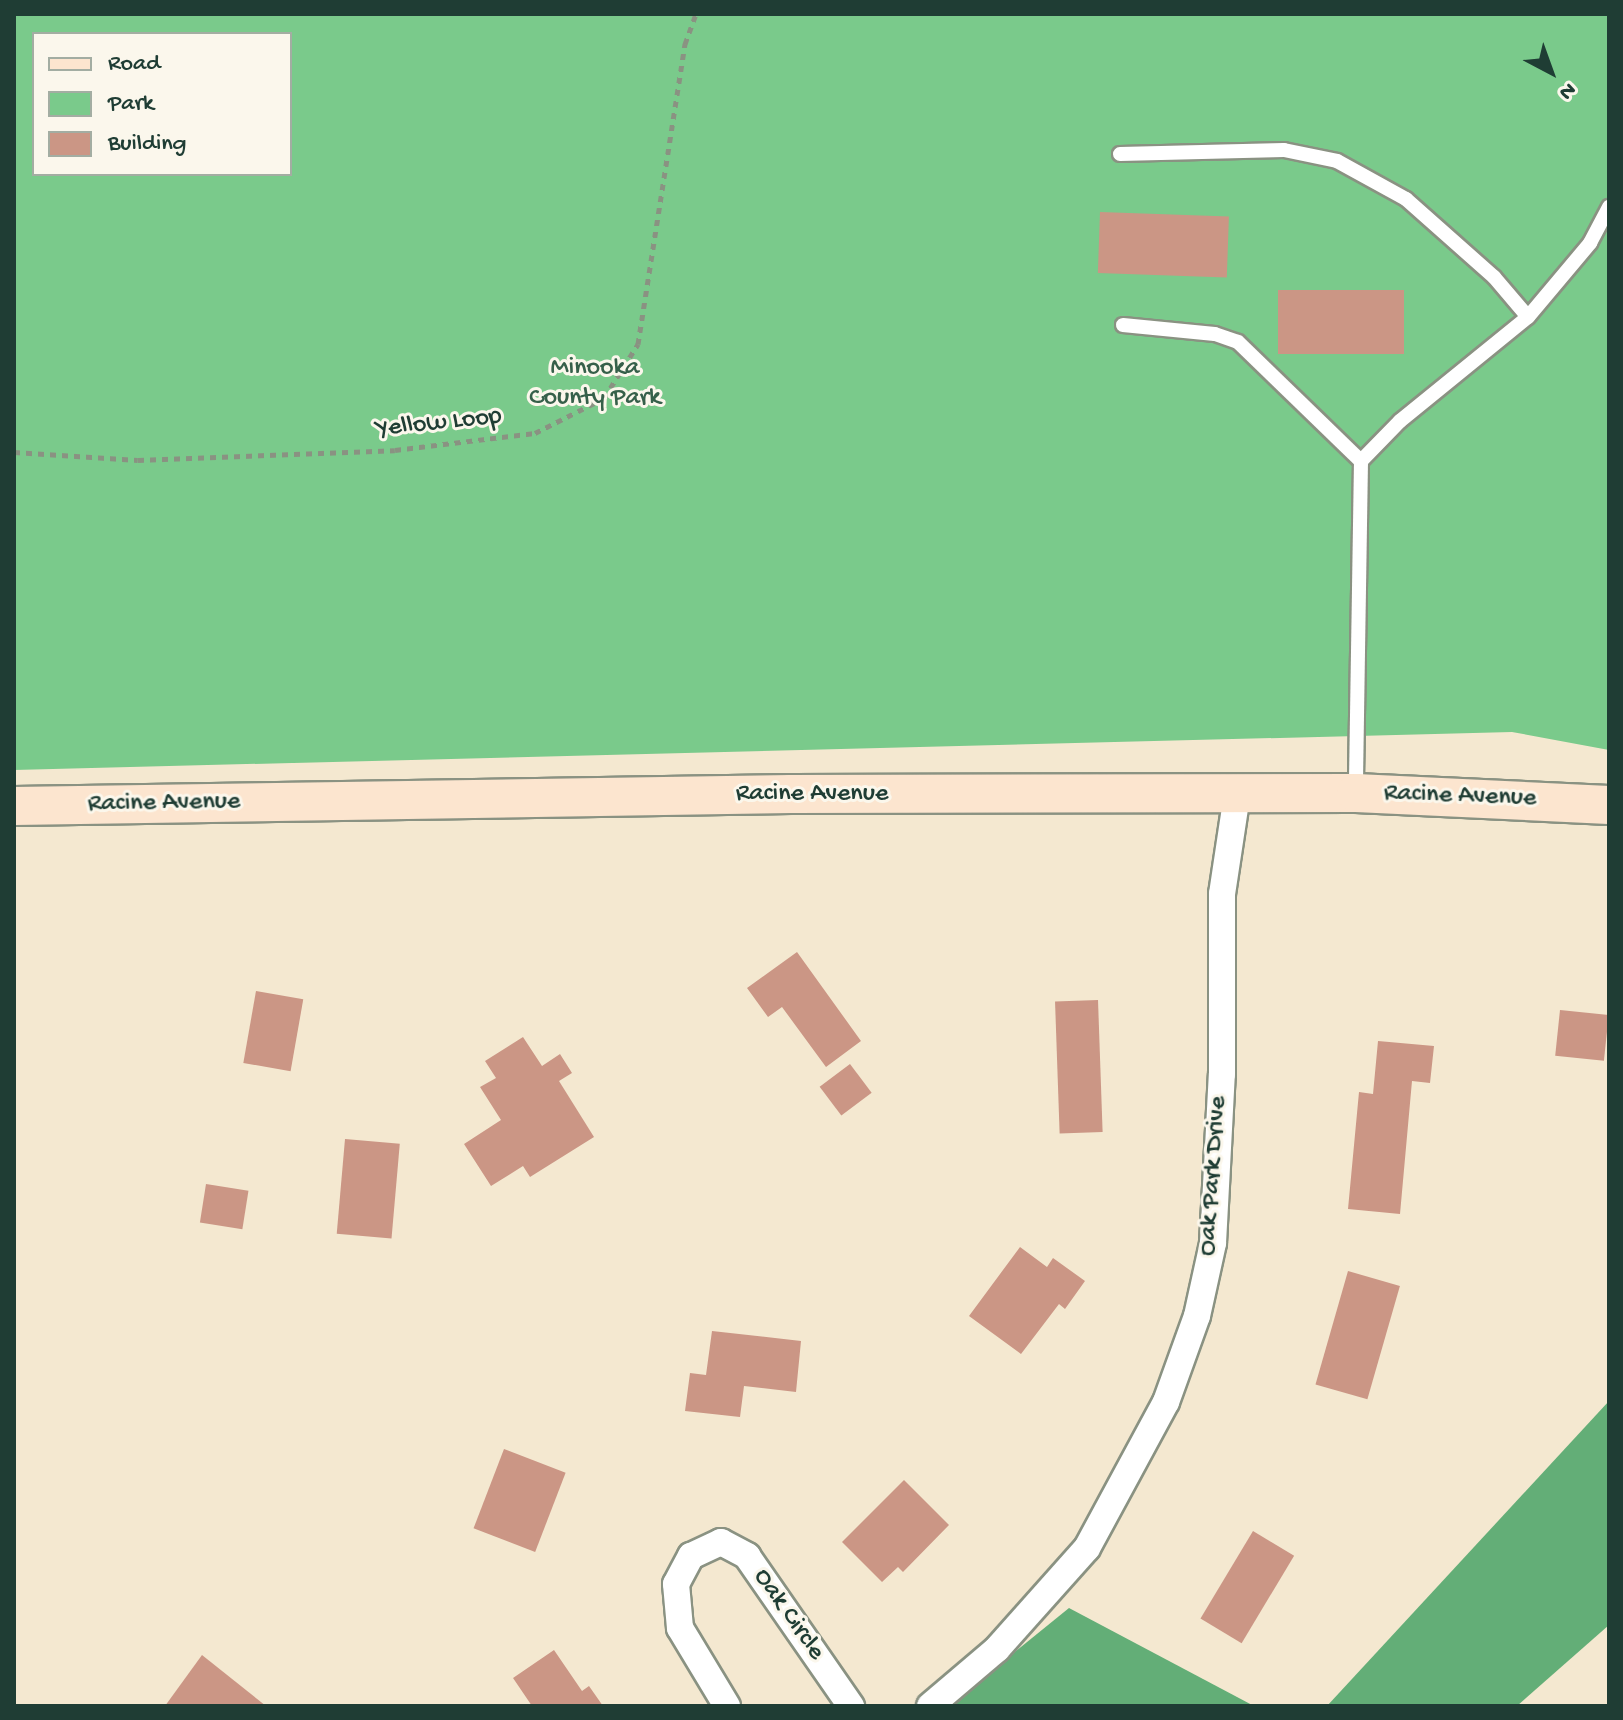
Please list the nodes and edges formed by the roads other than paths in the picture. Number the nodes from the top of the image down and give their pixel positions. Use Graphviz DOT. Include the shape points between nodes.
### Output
graph roads {
  1 [pos="1120,154"];
  2 [pos="1609,207"];
  3 [pos="1528,317"];
  4 [pos="1123,325"];
  5 [pos="1361,461"];
  6 [pos="1356,793"];
  7 [pos="1237,795"];
  8 [pos="1609,805"];
  9 [pos="14,806"];
  10 [pos="727,1706"];
  11 [pos="851,1706"];
  12 [pos="930,1706"];
  1 -- 3 [label="lane" via="1284,150 1337,161 1406,199 1494,277"];
  2 -- 3 [label="lane" via="1590,243"];
  3 -- 5 [label="lane" via="1400,421"];
  4 -- 5 [label="lane" via="1215,334 1238,342"];
  5 -- 6 [label="lane"];
  6 -- 7 [label="main road, Racine Avenue"];
  6 -- 8 [label="main road, Racine Avenue"];
  7 -- 9 [label="main road, Racine Avenue" via="791,794"];
  7 -- 12 [label="street, Oak Park Drive" via="1222,894 1222,1074 1213,1243 1197,1316 1166,1402 1087,1548 997,1649"];
  10 -- 11 [label="street, Oak Circle" via="680,1628 676,1584 691,1556 721,1542 747,1556"];
}
